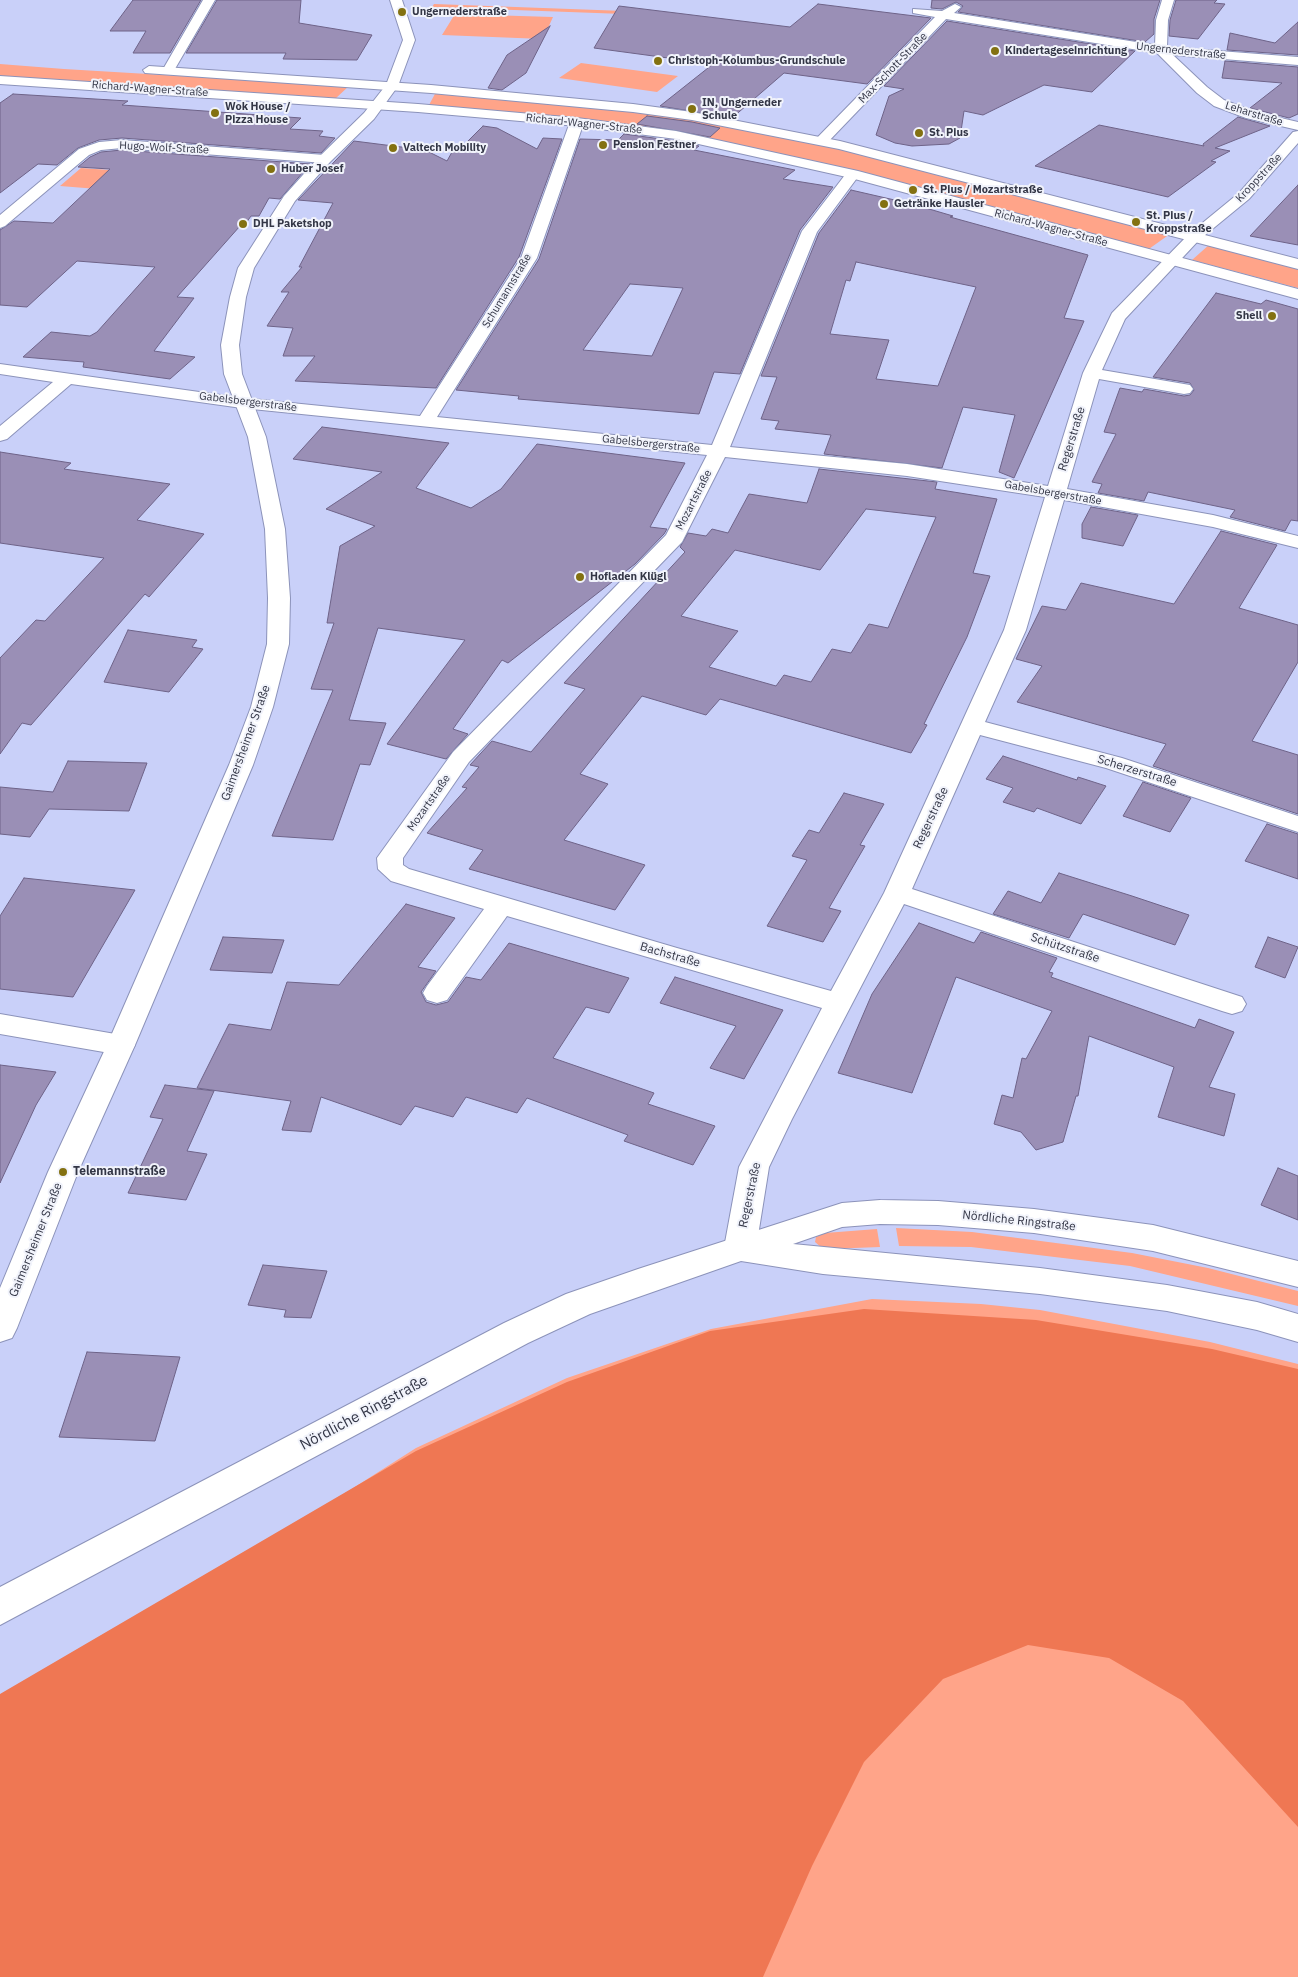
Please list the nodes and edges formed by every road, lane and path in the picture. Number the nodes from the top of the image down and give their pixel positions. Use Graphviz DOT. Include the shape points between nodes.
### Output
graph roads {
  1 [pos="209,0"];
  2 [pos="396,0"];
  3 [pos="968,0"];
  4 [pos="1168,0"];
  5 [pos="917,11"];
  6 [pos="943,16"];
  7 [pos="1161,50"];
  8 [pos="1298,62"];
  9 [pos="139,70"];
  10 [pos="168,72"];
  11 [pos="0,80"];
  12 [pos="392,86"];
  13 [pos="379,105"];
  14 [pos="577,122"];
  15 [pos="1298,126"];
  16 [pos="1298,135"];
  17 [pos="822,141"];
  18 [pos="325,159"];
  19 [pos="853,174"];
  20 [pos="0,223"];
  21 [pos="1194,237"];
  22 [pos="1172,260"];
  23 [pos="1298,264"];
  24 [pos="1298,294"];
  25 [pos="0,369"];
  26 [pos="1092,373"];
  27 [pos="68,378"];
  28 [pos="1184,389"];
  29 [pos="242,403"];
  30 [pos="426,421"];
  31 [pos="0,435"];
  32 [pos="719,451"];
  33 [pos="1056,493"];
  34 [pos="1298,542"];
  35 [pos="973,726"];
  36 [pos="1298,824"];
  37 [pos="391,869"];
  38 [pos="897,892"];
  39 [pos="501,905"];
  40 [pos="437,993"];
  41 [pos="839,1003"];
  42 [pos="1232,1004"];
  43 [pos="0,1024"];
  44 [pos="121,1045"];
  45 [pos="740,1248"];
  46 [pos="1298,1274"];
  47 [pos="0,1328"];
  48 [pos="1298,1328"];
  49 [pos="0,1607"];
  1 -- 10 [label="street"];
  2 -- 12 [label="street, Gaimersheimer Straße" via="409,40"];
  3 -- 6 [label="street, Max-Schott-Straße"];
  4 -- 7 [label="street" via="1162,20"];
  5 -- 6 [label="street, Ungernederstraße"];
  6 -- 7 [label="street, Ungernederstraße"];
  6 -- 17 [label="street, Max-Schott-Straße"];
  7 -- 8 [label="street, Ungernederstraße"];
  7 -- 15 [label="street, Leharstraße" via="1219,103 1251,115"];
  9 -- 10 [label="street, Richard-Wagner-Straße"];
  10 -- 12 [label="street, Richard-Wagner-Straße"];
  11 -- 13 [label="street, Richard-Wagner-Straße"];
  12 -- 13 [label="street, Gaimersheimer Straße"];
  12 -- 17 [label="street, Richard-Wagner-Straße" via="633,108"];
  13 -- 14 [label="street, Richard-Wagner-Straße"];
  13 -- 18 [label="street, Gaimersheimer Straße"];
  14 -- 19 [label="street, Richard-Wagner-Straße" via="676,135"];
  14 -- 30 [label="street, Schumannstraße" via="529,258"];
  16 -- 21 [label="street, Kroppstraße" via="1244,196"];
  17 -- 21 [label="street, Richard-Wagner-Straße"];
  18 -- 20 [label="street, Hugo-Wolf-Straße" via="122,144 99,146 84,152"];
  18 -- 29 [label="street, Gaimersheimer Straße" via="289,199 246,268 230,345 233,374"];
  19 -- 22 [label="street, Richard-Wagner-Straße"];
  19 -- 32 [label="street, Mozartstraße" via="810,231"];
  21 -- 22 [label="street, Regerstraße"];
  21 -- 23 [label="street, Richard-Wagner-Straße"];
  22 -- 24 [label="street, Richard-Wagner-Straße"];
  22 -- 26 [label="street, Regerstraße" via="1118,317"];
  25 -- 27 [label="street, Gabelsbergerstraße"];
  26 -- 28 [label="street"];
  26 -- 33 [label="street, Regerstraße"];
  27 -- 29 [label="street, Gabelsbergerstraße"];
  27 -- 31 [label="street"];
  29 -- 30 [label="street, Gabelsbergerstraße"];
  29 -- 44 [label="street, Gaimersheimer Straße" via="257,437 275,529 278,644 262,707 240,766"];
  30 -- 32 [label="street, Gabelsbergerstraße"];
  32 -- 33 [label="street, Gabelsbergerstraße" via="907,470"];
  32 -- 37 [label="street, Mozartstraße" via="675,538 462,757 390,858"];
  33 -- 34 [label="street, Gabelsbergerstraße" via="1213,522"];
  33 -- 35 [label="street, Regerstraße" via="1015,630"];
  35 -- 36 [label="street, Scherzerstraße" via="1114,763"];
  35 -- 38 [label="street, Regerstraße"];
  37 -- 39 [label="street, Bachstraße" via="400,875"];
  38 -- 41 [label="street, Regerstraße"];
  38 -- 42 [label="street, Schützstraße"];
  39 -- 40 [label="street"];
  39 -- 41 [label="street, Bachstraße"];
  41 -- 45 [label="street, Regerstraße" via="754,1166"];
  43 -- 44 [label="street"];
  44 -- 47 [label="street, Gaimersheimer Straße" via="63,1172"];
  45 -- 46 [label="street, Nördliche Ringstraße" via="842,1216 880,1212 938,1213 1034,1221 1154,1238"];
  45 -- 48 [label="street, Nördliche Ringstraße" via="823,1262 1040,1281 1167,1298 1257,1316"];
  45 -- 49 [label="street, Nördliche Ringstraße" via="578,1304 516,1333"];
}
